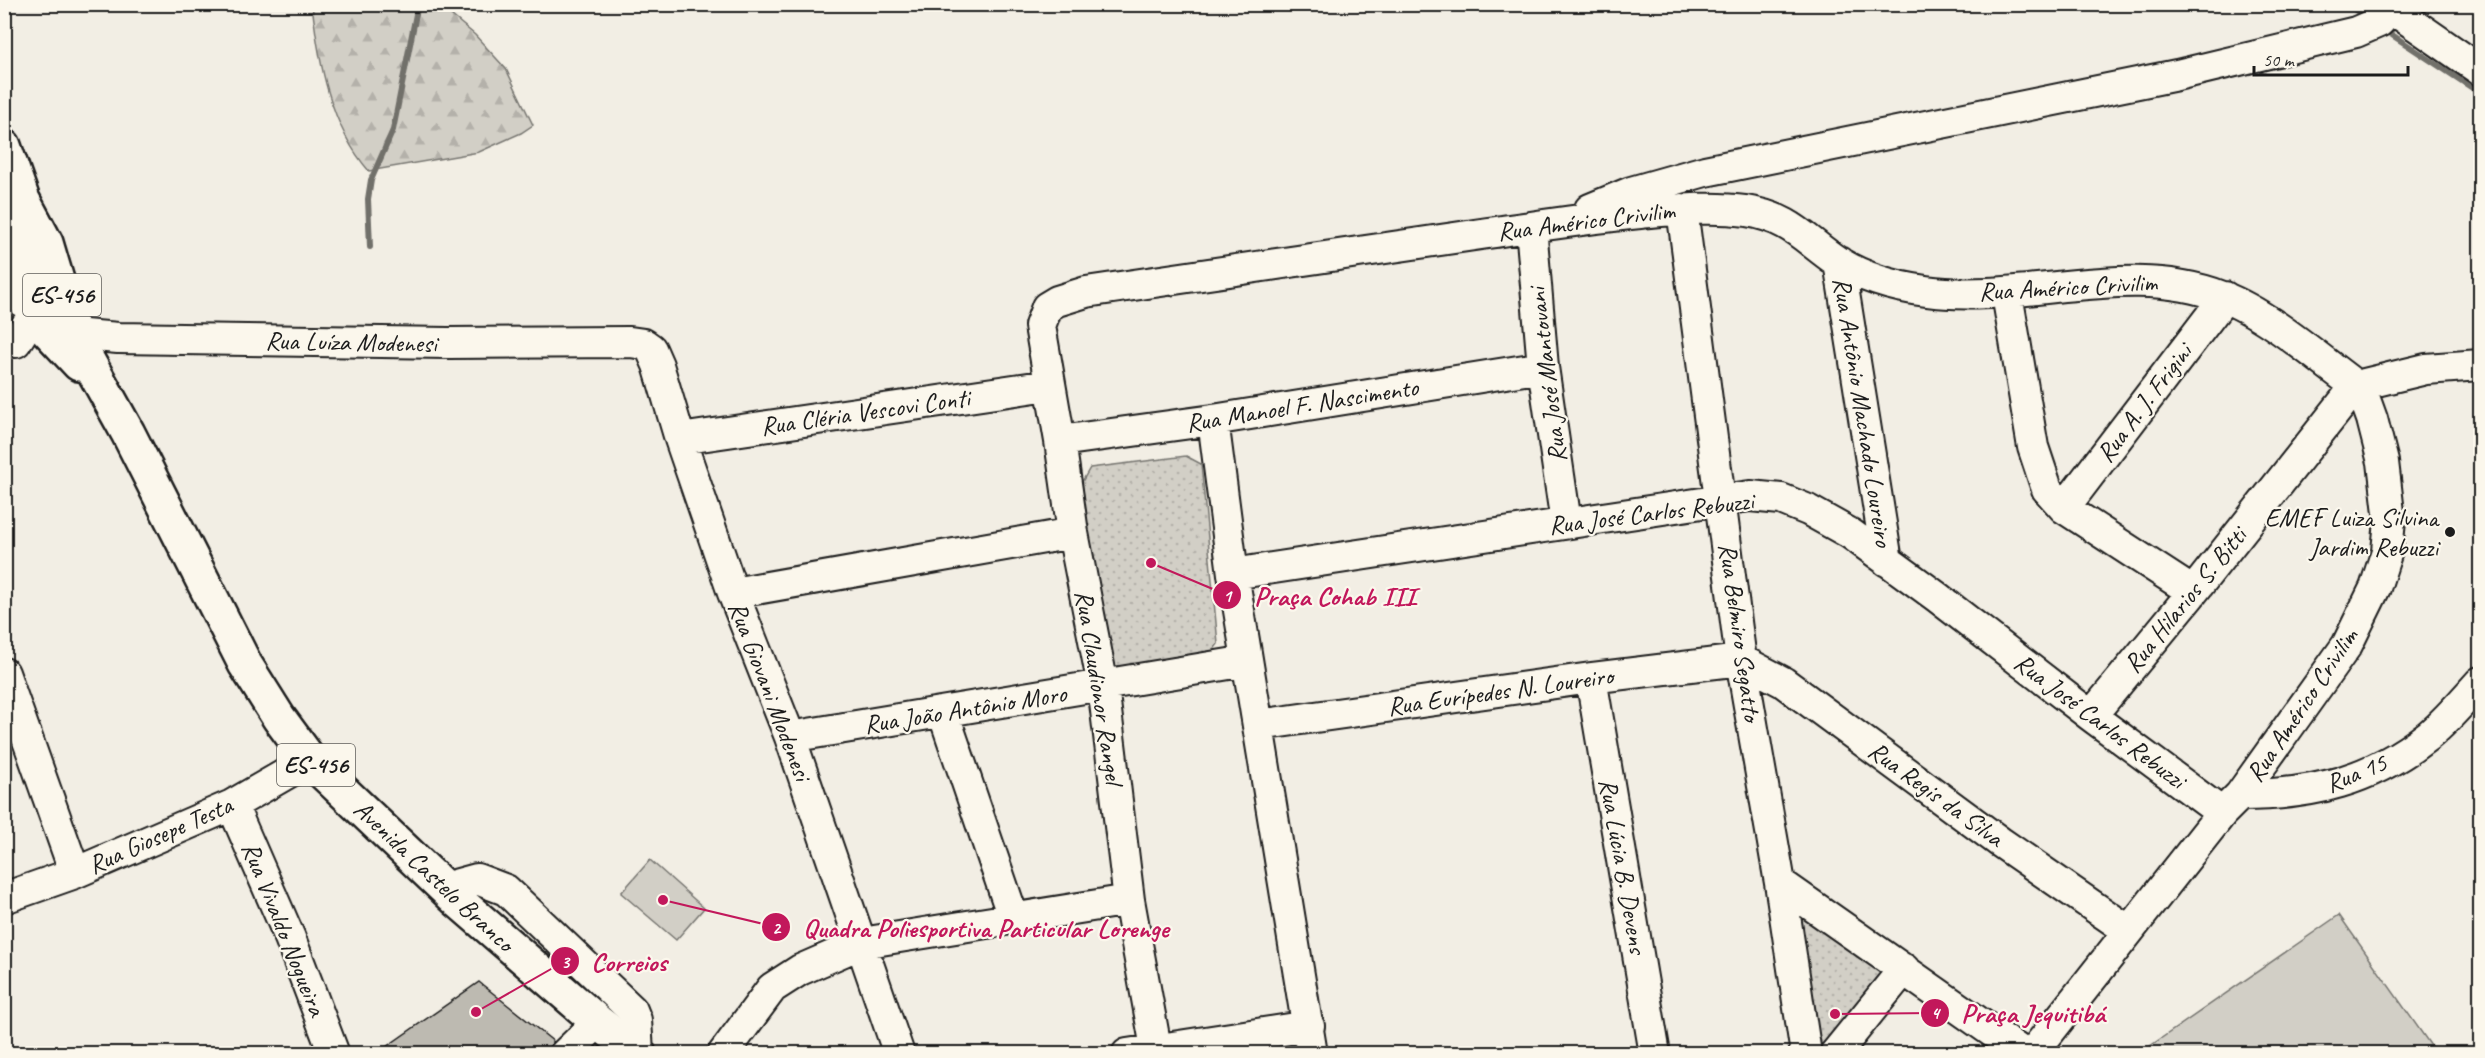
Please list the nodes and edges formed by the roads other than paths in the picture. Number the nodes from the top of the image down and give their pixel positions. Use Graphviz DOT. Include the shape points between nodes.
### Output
graph roads {
  1 [pos="2392,6"];
  2 [pos="2481,70"];
  3 [pos="4,146"];
  4 [pos="1682,209"];
  5 [pos="1567,220"];
  6 [pos="1531,227"];
  7 [pos="1839,262"];
  8 [pos="26,279"];
  9 [pos="2007,294"];
  10 [pos="2225,297"];
  11 [pos="1040,326"];
  12 [pos="34,334"];
  13 [pos="630,342"];
  14 [pos="2481,365"];
  15 [pos="1543,367"];
  16 [pos="1049,385"];
  17 [pos="2356,386"];
  18 [pos="1213,420"];
  19 [pos="680,439"];
  20 [pos="1060,441"];
  21 [pos="1722,500"];
  22 [pos="2064,508"];
  23 [pos="1566,523"];
  24 [pos="1073,533"];
  25 [pos="1887,561"];
  26 [pos="1233,574"];
  27 [pos="2193,592"];
  28 [pos="733,593"];
  29 [pos="1741,660"];
  30 [pos="1247,661"];
  31 [pos="4,673"];
  32 [pos="1591,678"];
  33 [pos="2481,682"];
  34 [pos="1103,686"];
  35 [pos="943,712"];
  36 [pos="2091,716"];
  37 [pos="1258,725"];
  38 [pos="790,737"];
  39 [pos="310,760"];
  40 [pos="2231,804"];
  41 [pos="232,805"];
  42 [pos="75,873"];
  43 [pos="1780,882"];
  44 [pos="444,888"];
  45 [pos="4,898"];
  46 [pos="1130,900"];
  47 [pos="1013,917"];
  48 [pos="2129,931"];
  49 [pos="862,943"];
  50 [pos="1904,969"];
  51 [pos="598,1022"];
  52 [pos="1310,1040"];
  53 [pos="1156,1048"];
  54 [pos="334,1053"];
  55 [pos="565,1053"];
  56 [pos="638,1053"];
  57 [pos="723,1053"];
  58 [pos="899,1053"];
  59 [pos="1127,1053"];
  60 [pos="1655,1053"];
  61 [pos="1806,1053"];
  62 [pos="1835,1053"];
  63 [pos="2024,1053"];
  64 [pos="2032,1053"];
  1 -- 2 [label="street"];
  1 -- 5 [label="street" via="2379,22 2356,32 2177,75 1705,171 1631,192"];
  3 -- 8 [label="main road, Avenida Castelo Branco / ES-456" via="24,200 46,243"];
  4 -- 5 [label="street, Rua Américo Crivilim"];
  4 -- 7 [label="street, Rua Américo Crivilim" via="1747,211 1776,218 1797,229"];
  4 -- 21 [label="street, Rua Belmiro Segatto"];
  5 -- 6 [label="street, Rua Américo Crivilim"];
  6 -- 11 [label="street, Rua Américo Crivilim" via="1086,292 1047,307"];
  6 -- 15 [label="street, Rua José Mantovani"];
  7 -- 9 [label="street, Rua Américo Crivilim" via="1878,281 1928,291"];
  7 -- 25 [label="street, Rua Antônio Machado Loureiro"];
  8 -- 12 [label="main road, Avenida Castelo Branco / ES-456"];
  8 -- 12 [label="main road" via="42,300"];
  9 -- 10 [label="street, Rua Américo Crivilim" via="2148,282 2171,283"];
  9 -- 22 [label="street" via="2033,447 2047,489"];
  10 -- 17 [label="street, Rua Américo Crivilim" via="2269,322"];
  10 -- 22 [label="street, Rua A. J. Frigini"];
  11 -- 16 [label="street, Rua Claudionor Rangel"];
  12 -- 13 [label="street, Rua Luíza Modenesi" via="283,341"];
  12 -- 39 [label="main road, Avenida Castelo Branco / ES-456" via="103,389 245,664"];
  13 -- 19 [label="street, Rua Giovani Modenesi" via="651,349"];
  14 -- 17 [label="street" via="2426,369"];
  15 -- 18 [label="street, Rua Manoel F. Nascimento"];
  15 -- 23 [label="street, Rua José Mantovani"];
  16 -- 19 [label="street, Rua Cléria Vescovi Conti"];
  16 -- 20 [label="street, Rua Claudionor Rangel"];
  17 -- 27 [label="street, Rua Hilarios S. Bitti"];
  17 -- 40 [label="street, Rua Américo Crivilim" via="2372,419 2383,462 2390,521 2387,551 2375,588 2347,645"];
  18 -- 20 [label="street, Rua Manoel F. Nascimento"];
  18 -- 26 [label="street"];
  19 -- 28 [label="street, Rua Giovani Modenesi"];
  20 -- 24 [label="street, Rua Claudionor Rangel"];
  21 -- 23 [label="street, Rua José Carlos Rebuzzi"];
  21 -- 25 [label="street, Rua José Carlos Rebuzzi" via="1750,496 1781,499 1851,534"];
  21 -- 29 [label="street, Rua Belmiro Segatto"];
  22 -- 27 [label="street"];
  23 -- 26 [label="street, Rua José Carlos Rebuzzi"];
  24 -- 28 [label="street"];
  24 -- 34 [label="street, Rua Claudionor Rangel"];
  25 -- 36 [label="street, Rua José Carlos Rebuzzi"];
  26 -- 30 [label="street"];
  27 -- 36 [label="street, Rua Hilarios S. Bitti"];
  28 -- 38 [label="street, Rua Giovani Modenesi"];
  29 -- 32 [label="street, Rua Eurípedes N. Loureiro"];
  29 -- 43 [label="street, Rua Belmiro Segatto"];
  29 -- 48 [label="street, Rua Regis da Silva" via="1783,682 2000,842"];
  30 -- 34 [label="street, Rua João Antônio Moro"];
  30 -- 37 [label="street"];
  31 -- 42 [label="street"];
  32 -- 37 [label="street, Rua Eurípedes N. Loureiro"];
  32 -- 60 [label="street, Rua Lúcia B. Devens"];
  33 -- 40 [label="street, Rua 15" via="2430,734 2383,766 2320,788"];
  34 -- 35 [label="street, Rua João Antônio Moro"];
  34 -- 46 [label="street, Rua Claudionor Rangel"];
  35 -- 38 [label="street, Rua João Antônio Moro"];
  35 -- 47 [label="street"];
  36 -- 40 [label="street, Rua José Carlos Rebuzzi"];
  37 -- 52 [label="street"];
  38 -- 49 [label="street, Rua Giovani Modenesi"];
  39 -- 41 [label="street, Rua Giosepe Testa"];
  39 -- 44 [label="main road, Avenida Castelo Branco / ES-456"];
  40 -- 48 [label="street, Rua Américo Crivilim"];
  41 -- 42 [label="street, Rua Giosepe Testa"];
  41 -- 54 [label="street, Rua Vivaldo Nogueira" via="290,938"];
  42 -- 45 [label="street, Rua Giosepe Testa"];
  43 -- 50 [label="street"];
  43 -- 61 [label="street, Rua Belmiro Segatto"];
  44 -- 51 [label="main road, Avenida Castelo Branco / ES-456"];
  44 -- 56 [label="street" via="477,879 506,890 632,1010"];
  46 -- 47 [label="street"];
  46 -- 53 [label="street, Rua Claudionor Rangel"];
  47 -- 49 [label="street"];
  48 -- 64 [label="street, Rua Américo Crivilim"];
  49 -- 57 [label="street" via="800,970 772,988"];
  49 -- 58 [label="street, Rua Giovani Modenesi"];
  50 -- 62 [label="street"];
  50 -- 63 [label="street"];
  51 -- 55 [label="street"];
  51 -- 56 [label="main road, Avenida Castelo Branco / ES-456"];
  52 -- 53 [label="street"];
  53 -- 59 [label="street"];
}
